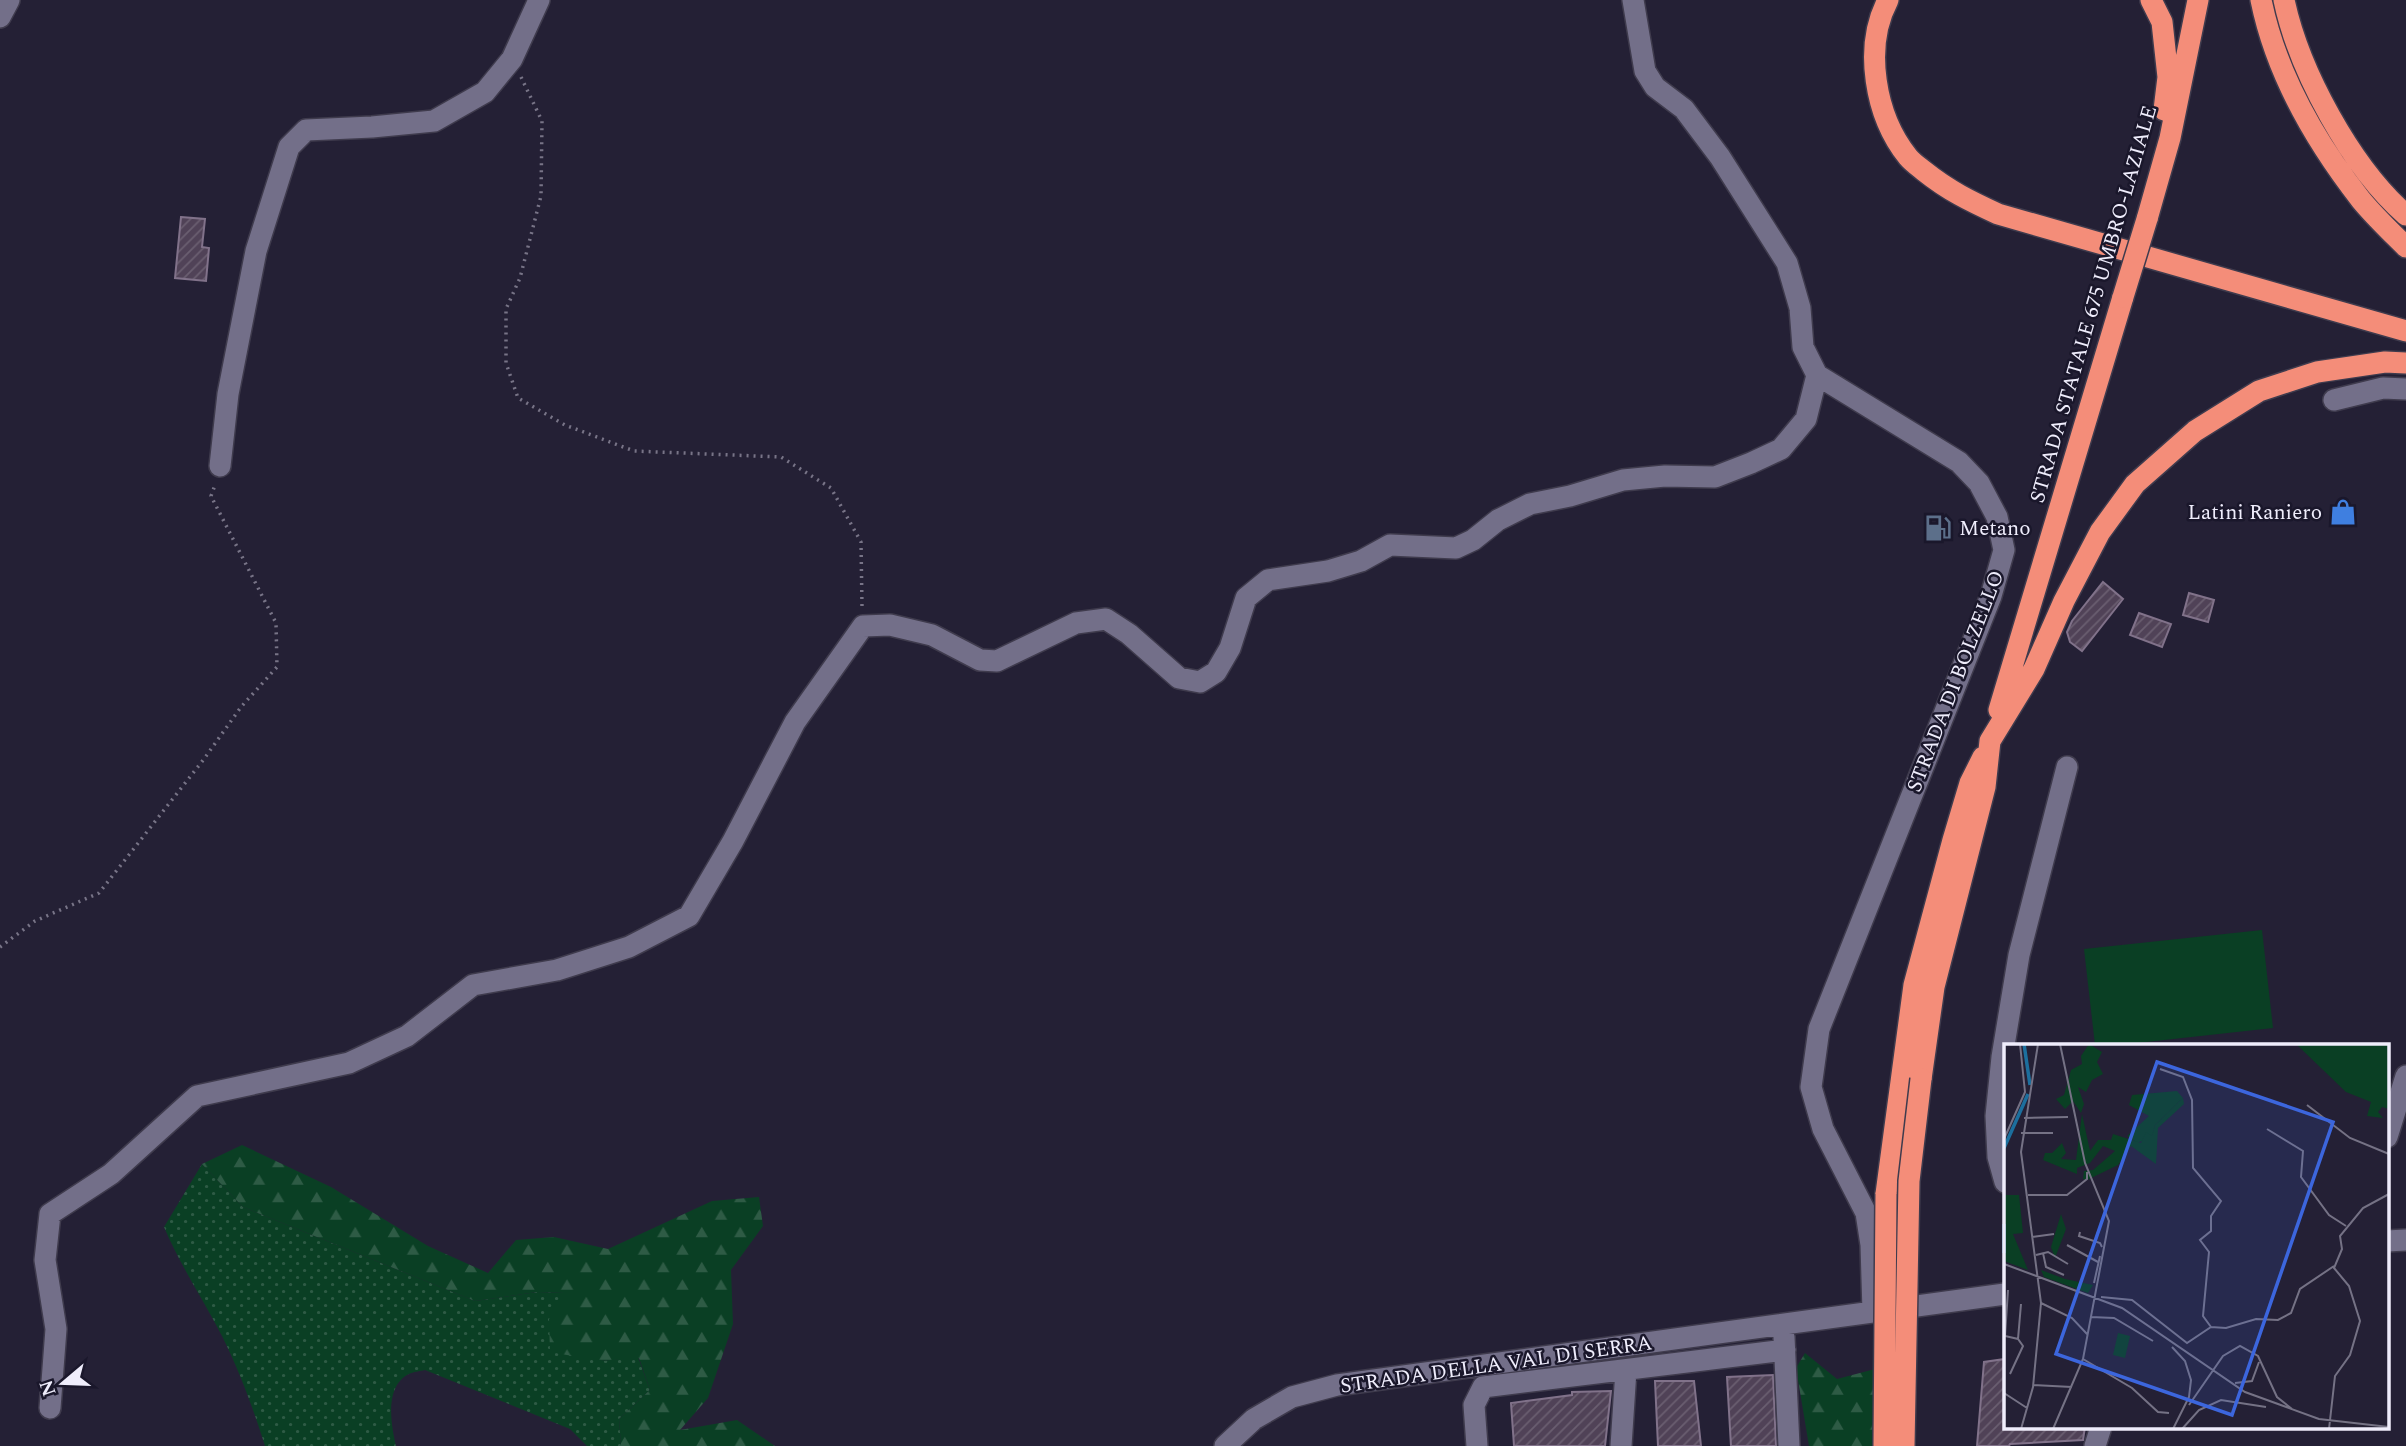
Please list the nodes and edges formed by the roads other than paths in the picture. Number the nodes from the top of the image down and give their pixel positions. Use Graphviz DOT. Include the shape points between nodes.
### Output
graph roads {
  1 [pos="9,0"];
  2 [pos="539,0"];
  3 [pos="1633,0"];
  4 [pos="1888,0"];
  5 [pos="2151,0"];
  6 [pos="2198,0"];
  7 [pos="2261,0"];
  8 [pos="2284,0"];
  9 [pos="0,17"];
  10 [pos="2170,138"];
  11 [pos="2406,215"];
  12 [pos="2406,247"];
  13 [pos="2406,331"];
  14 [pos="2406,363"];
  15 [pos="1816,374"];
  16 [pos="2406,389"];
  17 [pos="2334,400"];
  18 [pos="220,466"];
  19 [pos="1990,741"];
  20 [pos="2067,767"];
  21 [pos="2004,1044"];
  22 [pos="2004,1045"];
  23 [pos="2406,1076"];
  24 [pos="1911,1079"];
  25 [pos="2388,1134"];
  26 [pos="2004,1178"];
  27 [pos="2406,1240"];
  28 [pos="2388,1241"];
  29 [pos="2004,1294"];
  30 [pos="1873,1312"];
  31 [pos="1783,1324"];
  32 [pos="1784,1350"];
  33 [pos="1626,1370"];
  34 [pos="50,1408"];
  35 [pos="2101,1428"];
  36 [pos="1225,1446"];
  37 [pos="1477,1446"];
  38 [pos="1621,1446"];
  39 [pos="1789,1446"];
  40 [pos="1884,1446"];
  41 [pos="1904,1446"];
  42 [pos="2095,1446"];
  1 -- 9 [label="street"];
  2 -- 18 [label="street" via="512,59 485,92 433,121 306,130 289,147 256,251"];
  3 -- 15 [label="street" via="1645,71 1655,87 1684,109 1720,157 1787,263 1800,308 1803,346"];
  4 -- 13 [label="highway" via="1880,14 1873,68 1884,116 1908,158 1948,190 1998,214"];
  5 -- 10 [label="highway" via="2162,22 2168,77 2163,106"];
  6 -- 10 [label="highway, STRADA STATALE 675 UMBRO-LAZIALE"];
  7 -- 12 [label="highway" via="2281,66 2311,129 2362,201"];
  8 -- 11 [label="highway" via="2331,121"];
  10 -- 19 [label="highway, STRADA STATALE 675 UMBRO-LAZIALE, bridge"];
  14 -- 19 [label="highway" via="2317,372 2259,391 2195,431 2135,484 2100,532 2034,669"];
  15 -- 30 [label="street, STRADA DI BOLZELLO" via="1959,462 1979,483 1997,517 2004,550 1991,596 1819,1029 1811,1087 1823,1129 1866,1213"];
  15 -- 34 [label="street" via="1806,419 1781,450 1715,477 1623,480 1530,503 1456,548 1390,545 1361,561 1328,571 1268,580 1246,598 1230,648 1216,672 1200,682 1180,678 1107,619 1076,623 997,661 980,660 932,635 890,625 863,626 795,722 689,916 617,951 557,970 473,985 407,1035 349,1063 197,1096 111,1174 50,1214 45,1260 56,1329"];
  16 -- 17 [label="street" via="2383,388"];
  19 -- 24 [label="highway, STRADA STATALE 675 UMBRO-LAZIALE" via="1985,787"];
  20 -- 21 [label="street" via="2019,956"];
  22 -- 26 [label="street" via="1996,1116"];
  23 -- 25 [label="street"];
  24 -- 40 [label="highway, STRADA STATALE 675 UMBRO-LAZIALE, bridge" via="1886,1194"];
  24 -- 41 [label="highway, STRADA STATALE 675 UMBRO-LAZIALE, bridge"];
  27 -- 28 [label="street"];
  29 -- 30 [label="street, STRADA DELLA VAL DI SERRA"];
  30 -- 31 [label="street, STRADA DELLA VAL DI SERRA"];
  31 -- 32 [label="street"];
  31 -- 36 [label="street, STRADA DELLA VAL DI SERRA" via="1337,1385 1292,1397 1254,1419"];
  32 -- 33 [label="street, STRADA DELLA VAL DI SERRA"];
  32 -- 39 [label="street"];
  33 -- 37 [label="street, STRADA DELLA VAL DI SERRA" via="1483,1387 1474,1405"];
  33 -- 38 [label="street, STRADA DELLA VAL DI SERRA"];
  35 -- 42 [label="street"];
}
